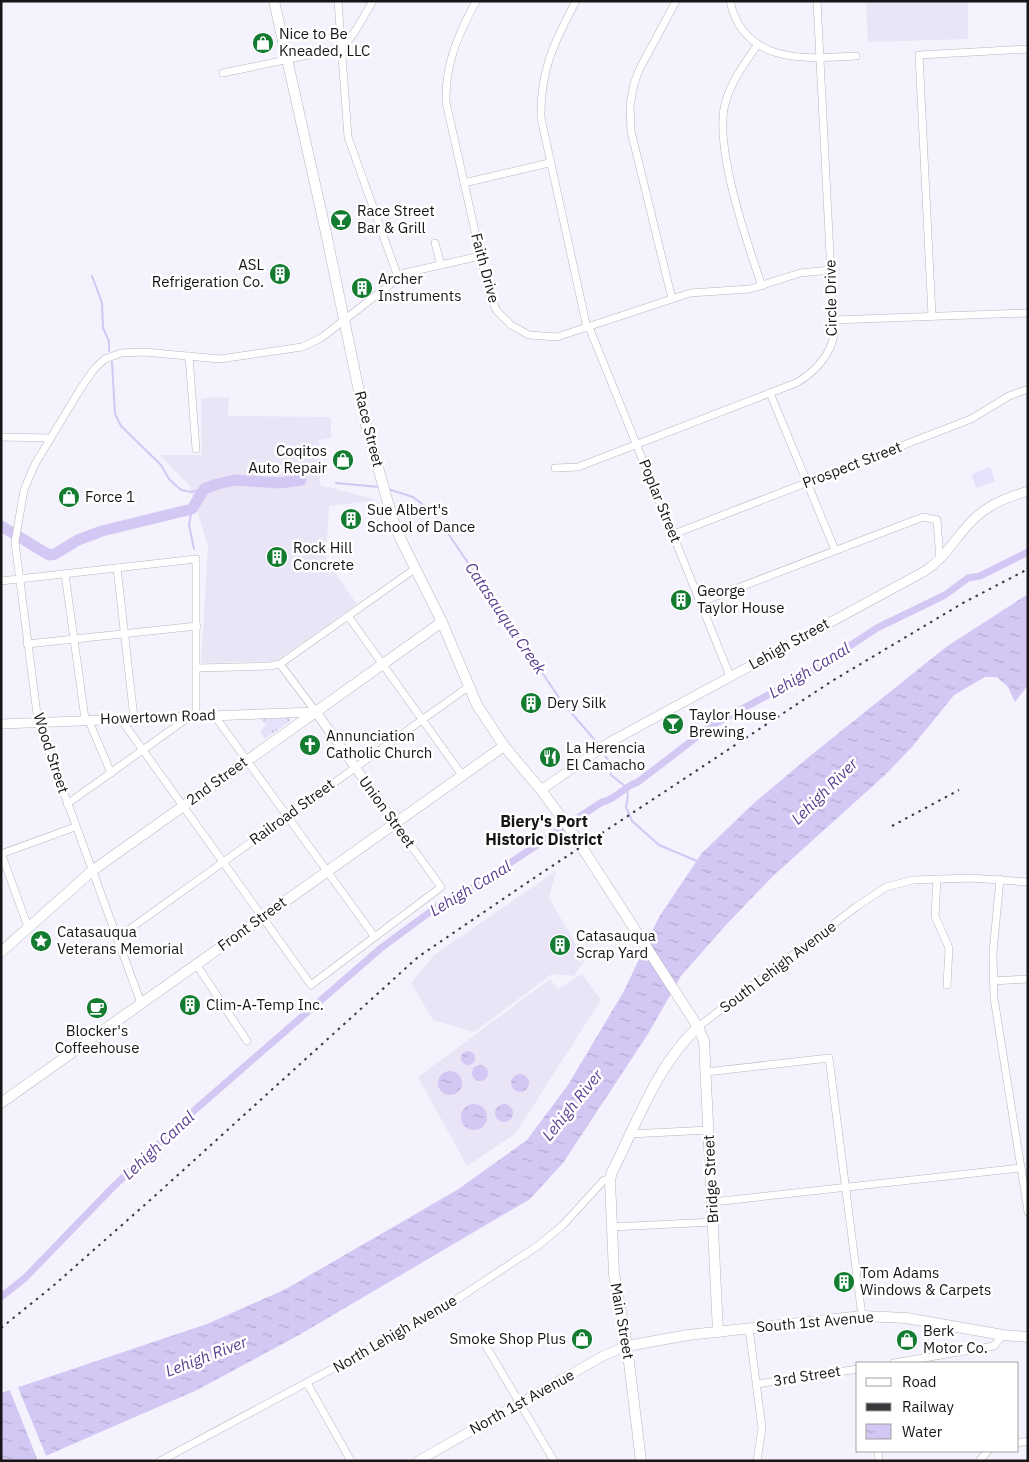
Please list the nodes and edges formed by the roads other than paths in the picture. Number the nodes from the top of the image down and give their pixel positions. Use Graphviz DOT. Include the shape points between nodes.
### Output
graph roads {
  1 [pos="274,1"];
  2 [pos="338,1"];
  3 [pos="373,1"];
  4 [pos="476,1"];
  5 [pos="576,1"];
  6 [pos="676,1"];
  7 [pos="730,1"];
  8 [pos="817,1"];
  9 [pos="758,44"];
  10 [pos="342,48"];
  11 [pos="1028,49"];
  12 [pos="856,56"];
  13 [pos="821,58"];
  14 [pos="287,60"];
  15 [pos="223,73"];
  16 [pos="549,163"];
  17 [pos="464,183"];
  18 [pos="435,243"];
  19 [pos="480,256"];
  20 [pos="440,265"];
  21 [pos="830,270"];
  22 [pos="398,277"];
  23 [pos="762,286"];
  24 [pos="672,299"];
  25 [pos="1028,313"];
  26 [pos="932,316"];
  27 [pos="345,320"];
  28 [pos="833,320"];
  29 [pos="588,328"];
  30 [pos="189,356"];
  31 [pos="1028,389"];
  32 [pos="770,393"];
  33 [pos="1,437"];
  34 [pos="51,438"];
  35 [pos="637,445"];
  36 [pos="196,449"];
  37 [pos="555,468"];
  38 [pos="807,482"];
  39 [pos="1028,491"];
  40 [pos="674,534"];
  41 [pos="835,550"];
  42 [pos="940,560"];
  43 [pos="118,568"];
  44 [pos="416,568"];
  45 [pos="65,574"];
  46 [pos="19,579"];
  47 [pos="1,581"];
  48 [pos="700,602"];
  49 [pos="348,616"];
  50 [pos="442,622"];
  51 [pos="197,626"];
  52 [pos="125,633"];
  53 [pos="74,639"];
  54 [pos="27,644"];
  55 [pos="280,664"];
  56 [pos="382,664"];
  57 [pos="196,668"];
  58 [pos="730,676"];
  59 [pos="468,687"];
  60 [pos="316,712"];
  61 [pos="214,715"];
  62 [pos="194,716"];
  63 [pos="120,718"];
  64 [pos="134,718"];
  65 [pos="87,719"];
  66 [pos="421,720"];
  67 [pos="38,722"];
  68 [pos="1,724"];
  69 [pos="504,746"];
  70 [pos="142,750"];
  71 [pos="247,760"];
  72 [pos="355,767"];
  73 [pos="111,773"];
  74 [pos="462,775"];
  75 [pos="541,790"];
  76 [pos="67,804"];
  77 [pos="182,806"];
  78 [pos="286,816"];
  79 [pos="394,822"];
  80 [pos="75,827"];
  81 [pos="1,854"];
  82 [pos="221,862"];
  83 [pos="92,871"];
  84 [pos="326,871"];
  85 [pos="937,879"];
  86 [pos="1000,879"];
  87 [pos="1026,883"];
  88 [pos="261,917"];
  89 [pos="631,922"];
  90 [pos="28,927"];
  91 [pos="374,936"];
  92 [pos="117,938"];
  93 [pos="1,952"];
  94 [pos="196,964"];
  95 [pos="1028,980"];
  96 [pos="993,981"];
  97 [pos="947,986"];
  98 [pos="142,1003"];
  99 [pos="698,1027"];
  100 [pos="247,1041"];
  101 [pos="706,1072"];
  102 [pos="1,1103"];
  103 [pos="709,1130"];
  104 [pos="630,1134"];
  105 [pos="1023,1166"];
  106 [pos="610,1180"];
  107 [pos="846,1188"];
  108 [pos="713,1202"];
  109 [pos="1028,1212"];
  110 [pos="714,1222"];
  111 [pos="611,1227"];
  112 [pos="862,1316"];
  113 [pos="749,1328"];
  114 [pos="718,1332"];
  115 [pos="1003,1335"];
  116 [pos="1028,1337"];
  117 [pos="486,1346"];
  118 [pos="627,1346"];
  119 [pos="900,1362"];
  120 [pos="856,1368"];
  121 [pos="307,1383"];
  122 [pos="757,1384"];
  123 [pos="520,1404"];
  124 [pos="160,1461"];
  125 [pos="351,1461"];
  126 [pos="418,1461"];
  127 [pos="554,1461"];
  128 [pos="641,1461"];
  129 [pos="757,1461"];
  1 -- 14 [label="main road, Race Street"];
  2 -- 10 [label="street"];
  3 -- 10 [label="street"];
  4 -- 17 [label="street, Faith Drive" via="458,36 447,76 448,116"];
  5 -- 16 [label="street, Poplar Street" via="554,42 542,84 541,118"];
  6 -- 24 [label="street" via="639,70 630,106 631,131"];
  7 -- 9 [label="street" via="738,23"];
  8 -- 13 [label="street, Circle Drive"];
  9 -- 13 [label="street" via="780,55"];
  9 -- 23 [label="street" via="729,91 722,128 739,213"];
  10 -- 14 [label="street"];
  10 -- 22 [label="street" via="348,137"];
  11 -- 26 [label="street" via="919,55"];
  12 -- 13 [label="street"];
  13 -- 21 [label="street, Circle Drive"];
  14 -- 15 [label="street"];
  14 -- 27 [label="main road, Race Street"];
  16 -- 17 [label="street"];
  16 -- 29 [label="street, Poplar Street"];
  17 -- 19 [label="street, Faith Drive"];
  18 -- 20 [label="street"];
  19 -- 20 [label="street"];
  19 -- 29 [label="street, Faith Drive" via="493,304 511,325 528,334 546,338 566,336"];
  20 -- 22 [label="street"];
  21 -- 23 [label="street, Faith Drive" via="800,273"];
  21 -- 28 [label="street, Circle Drive"];
  22 -- 27 [label="street, Wood Street"];
  23 -- 24 [label="street, Faith Drive" via="739,291 701,291"];
  24 -- 29 [label="street, Faith Drive"];
  25 -- 26 [label="street"];
  26 -- 28 [label="street"];
  27 -- 30 [label="street, Wood Street" via="313,342 290,350 220,359"];
  27 -- 44 [label="main road, Race Street" via="366,425 381,479 402,540"];
  28 -- 32 [label="street, Circle Drive" via="832,345 816,366 804,378"];
  29 -- 35 [label="street, Poplar Street"];
  30 -- 34 [label="street, Wood Street" via="127,352 105,359 95,368"];
  30 -- 36 [label="street"];
  31 -- 38 [label="street, Prospect Street" via="1009,396 971,419"];
  32 -- 35 [label="street, Circle Drive"];
  32 -- 38 [label="street"];
  33 -- 34 [label="street"];
  34 -- 46 [label="street, Wood Street" via="29,477 15,529"];
  35 -- 37 [label="street, Circle Drive" via="578,467"];
  35 -- 40 [label="street, Poplar Street"];
  38 -- 40 [label="street, Prospect Street"];
  38 -- 41 [label="street"];
  39 -- 42 [label="street, Lehigh Street" via="985,509"];
  40 -- 48 [label="street, Poplar Street"];
  41 -- 42 [label="street" via="923,516 937,520"];
  41 -- 48 [label="street"];
  42 -- 58 [label="street, Lehigh Street"];
  43 -- 45 [label="street"];
  43 -- 51 [label="street" via="196,559"];
  43 -- 52 [label="street"];
  44 -- 49 [label="street"];
  44 -- 50 [label="main road, Race Street"];
  45 -- 46 [label="street"];
  45 -- 53 [label="street"];
  46 -- 47 [label="street"];
  46 -- 54 [label="street, Wood Street"];
  48 -- 58 [label="street, Poplar Street"];
  49 -- 55 [label="street"];
  49 -- 56 [label="street"];
  50 -- 56 [label="main road, 2nd Street"];
  50 -- 59 [label="main road, Race Street"];
  51 -- 52 [label="street"];
  51 -- 57 [label="street"];
  52 -- 53 [label="street"];
  52 -- 64 [label="street"];
  53 -- 54 [label="street"];
  53 -- 65 [label="street"];
  54 -- 67 [label="street, Wood Street"];
  55 -- 57 [label="street"];
  55 -- 60 [label="street, Union Street"];
  56 -- 60 [label="main road, 2nd Street"];
  56 -- 66 [label="street"];
  57 -- 62 [label="street"];
  58 -- 75 [label="street, Lehigh Street" via="601,748"];
  59 -- 66 [label="street, Railroad Street"];
  59 -- 69 [label="main road, Race Street"];
  60 -- 61 [label="street, Howertown Road"];
  60 -- 71 [label="main road, 2nd Street"];
  60 -- 72 [label="street, Union Street"];
  61 -- 62 [label="street, Howertown Road"];
  61 -- 71 [label="street"];
  62 -- 64 [label="street, Howertown Road"];
  62 -- 70 [label="street"];
  63 -- 64 [label="street, Howertown Road"];
  63 -- 65 [label="street, Howertown Road"];
  63 -- 70 [label="street"];
  65 -- 67 [label="street, Howertown Road"];
  65 -- 73 [label="street"];
  66 -- 72 [label="street, Railroad Street"];
  66 -- 74 [label="street"];
  67 -- 68 [label="street, Howertown Road"];
  67 -- 76 [label="street, Wood Street"];
  69 -- 74 [label="main road, Front Street"];
  69 -- 75 [label="main road, Race Street"];
  70 -- 73 [label="street"];
  70 -- 77 [label="street"];
  71 -- 77 [label="main road, 2nd Street"];
  71 -- 78 [label="street"];
  72 -- 78 [label="street, Railroad Street"];
  72 -- 79 [label="street, Union Street"];
  73 -- 76 [label="street"];
  74 -- 79 [label="main road, Front Street"];
  75 -- 89 [label="main road, Race Street"];
  76 -- 80 [label="street, Wood Street"];
  77 -- 82 [label="street"];
  77 -- 83 [label="main road, 2nd Street"];
  78 -- 82 [label="street, Railroad Street"];
  78 -- 84 [label="street"];
  79 -- 84 [label="main road, Front Street"];
  79 -- 91 [label="street, Union Street" via="441,887"];
  80 -- 81 [label="street"];
  80 -- 83 [label="street, Wood Street"];
  81 -- 90 [label="street"];
  82 -- 88 [label="street"];
  82 -- 92 [label="street, Railroad Street"];
  83 -- 90 [label="main road, 2nd Street"];
  83 -- 92 [label="street, Wood Street"];
  84 -- 88 [label="main road, Front Street"];
  84 -- 91 [label="street"];
  85 -- 86 [label="street, South Lehigh Avenue"];
  85 -- 97 [label="street" via="935,916 949,948"];
  85 -- 99 [label="street, South Lehigh Avenue" via="899,882 874,894"];
  86 -- 87 [label="street, South Lehigh Avenue"];
  86 -- 96 [label="street"];
  88 -- 91 [label="street" via="311,985"];
  88 -- 94 [label="main road, Front Street"];
  89 -- 99 [label="main road, Bridge Street"];
  90 -- 93 [label="main road, 2nd Street"];
  92 -- 98 [label="street, Wood Street"];
  94 -- 98 [label="main road, Front Street"];
  94 -- 100 [label="street"];
  95 -- 96 [label="street"];
  96 -- 105 [label="street"];
  98 -- 102 [label="main road, Front Street"];
  99 -- 101 [label="main road, Bridge Street" via="704,1041"];
  99 -- 104 [label="main road, South Lehigh Avenue" via="656,1084"];
  101 -- 103 [label="main road, Bridge Street"];
  101 -- 107 [label="street" via="829,1058"];
  103 -- 104 [label="street"];
  103 -- 108 [label="main road, Bridge Street"];
  104 -- 106 [label="main road, South Lehigh Avenue"];
  105 -- 107 [label="street"];
  105 -- 109 [label="street"];
  106 -- 111 [label="main road, Main Street"];
  106 -- 121 [label="street, North Lehigh Avenue" via="604,1180 539,1245 434,1315"];
  107 -- 108 [label="street"];
  107 -- 112 [label="street"];
  108 -- 110 [label="main road, Bridge Street"];
  110 -- 111 [label="street"];
  110 -- 114 [label="main road, Bridge Street"];
  111 -- 118 [label="main road, Main Street" via="614,1274"];
  112 -- 113 [label="main road, South 1st Avenue"];
  112 -- 115 [label="main road, South 1st Avenue" via="913,1319"];
  113 -- 114 [label="main road, South 1st Avenue"];
  113 -- 122 [label="street"];
  114 -- 118 [label="main road, South 1st Avenue"];
  115 -- 116 [label="main road"];
  115 -- 119 [label="street" via="994,1346"];
  117 -- 123 [label="street"];
  118 -- 123 [label="street, North 1st Avenue" via="610,1352"];
  118 -- 128 [label="main road, Main Street"];
  120 -- 122 [label="street, 3rd Street"];
  121 -- 124 [label="street, North Lehigh Avenue"];
  121 -- 125 [label="street"];
  122 -- 129 [label="street" via="762,1428"];
  123 -- 126 [label="street, North 1st Avenue"];
  123 -- 127 [label="street"];
}
